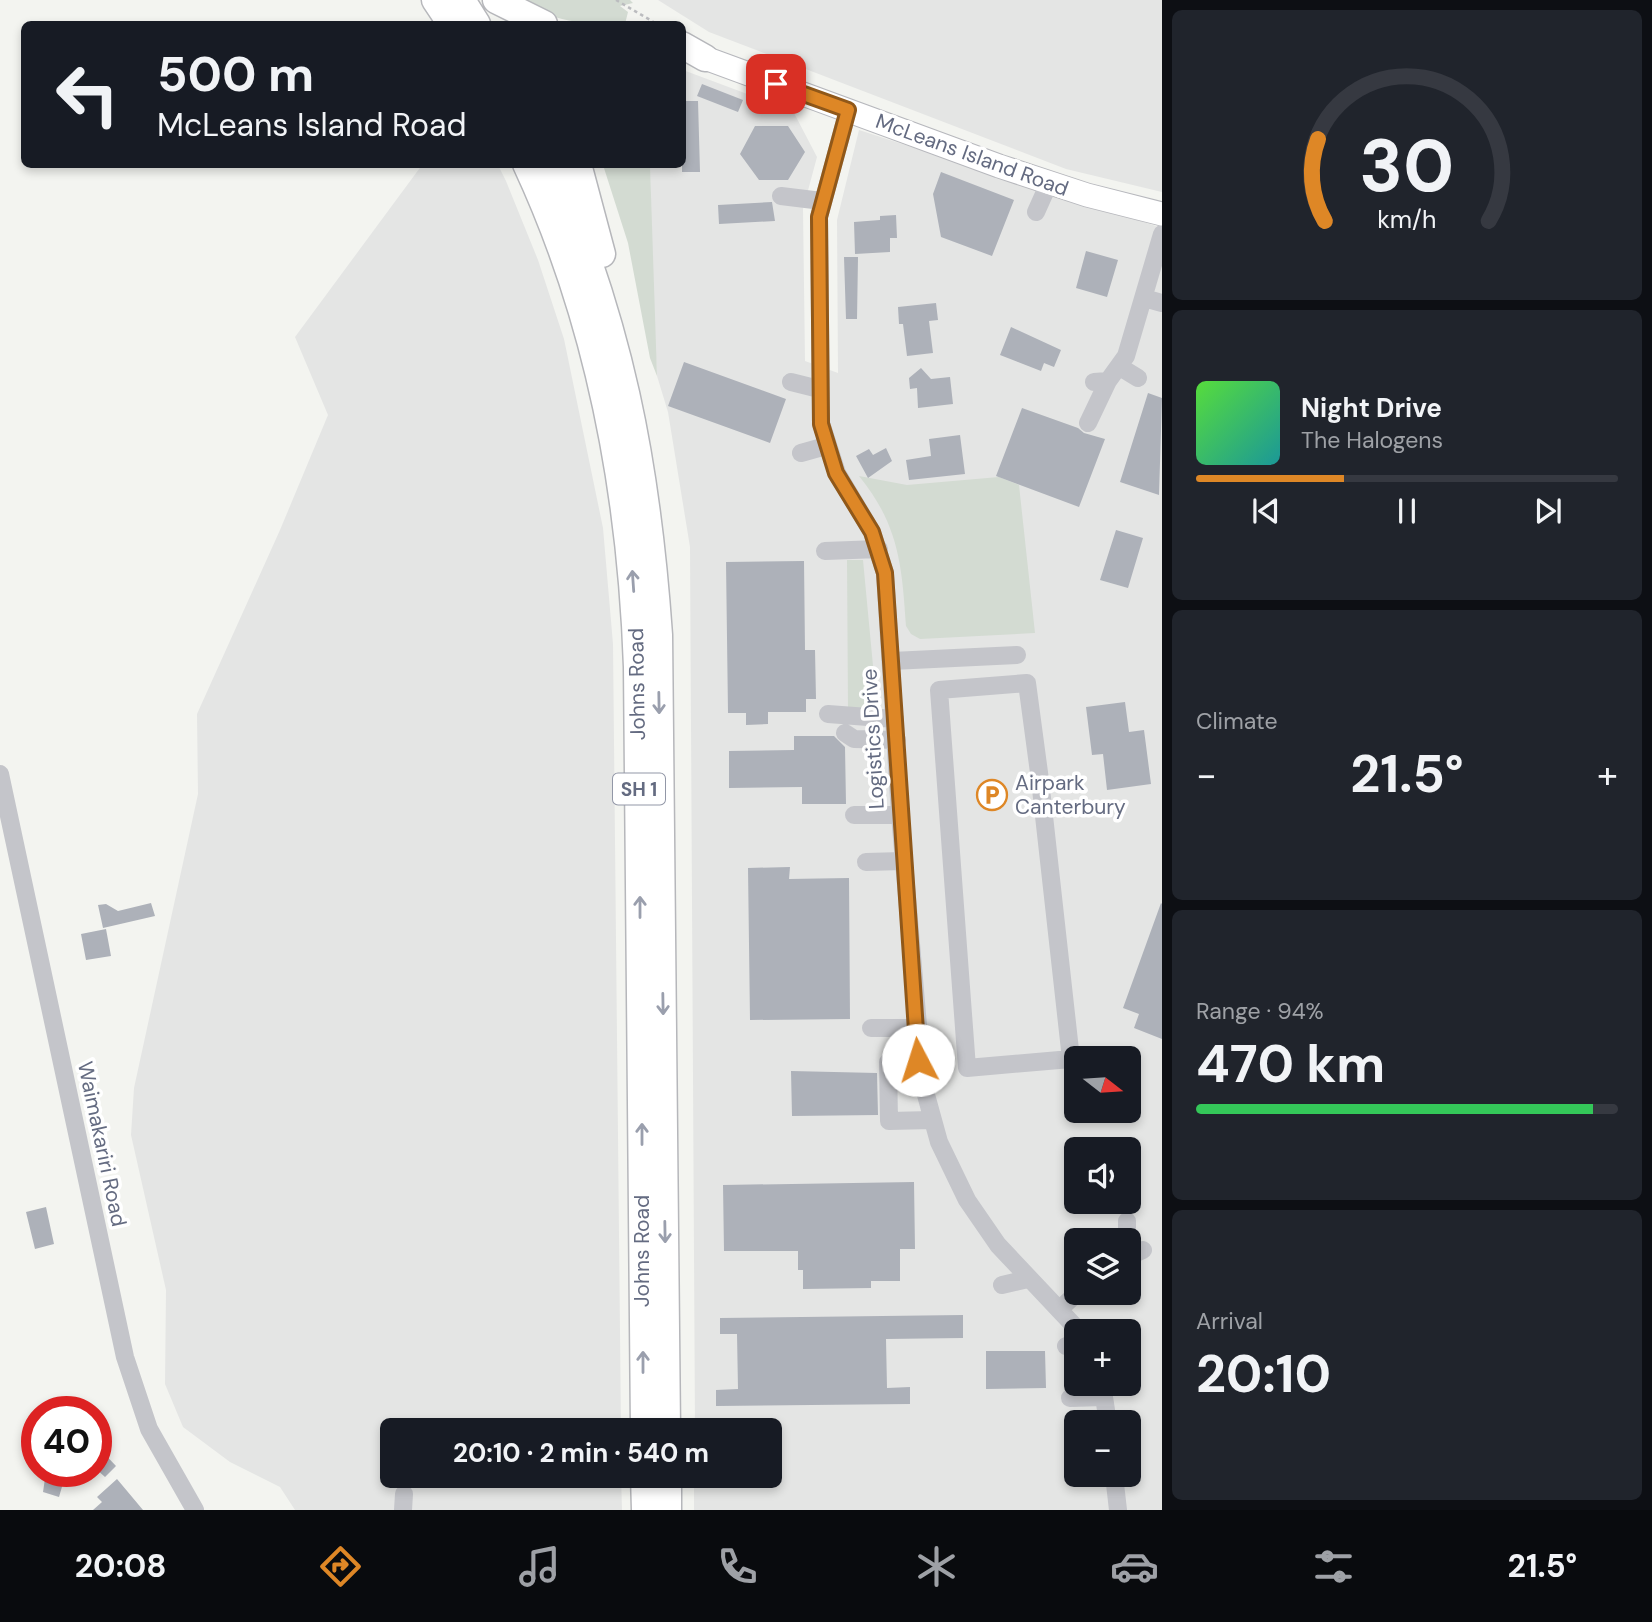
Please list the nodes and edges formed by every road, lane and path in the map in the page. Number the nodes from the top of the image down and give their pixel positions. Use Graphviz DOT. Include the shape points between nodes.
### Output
graph roads {
  1 [pos="435,0"];
  2 [pos="462,0"];
  3 [pos="496,0"];
  4 [pos="616,0"];
  5 [pos="449,21"];
  6 [pos="475,21"];
  7 [pos="536,21"];
  8 [pos="652,21"];
  9 [pos="690,52"];
  10 [pos="848,110"];
  11 [pos="528,168"];
  12 [pos="553,168"];
  13 [pos="579,168"];
  14 [pos="1049,183"];
  15 [pos="781,196"];
  16 [pos="822,201"];
  17 [pos="1036,212"];
  18 [pos="1162,214"];
  19 [pos="1162,234"];
  20 [pos="1144,298"];
  21 [pos="1162,303"];
  22 [pos="1108,377"];
  23 [pos="1138,378"];
  24 [pos="791,382"];
  25 [pos="819,389"];
  26 [pos="1088,423"];
  27 [pos="826,446"];
  28 [pos="801,453"];
  29 [pos="879,549"];
  30 [pos="825,551"];
  31 [pos="659,635"];
  32 [pos="1017,654"];
  33 [pos="891,661"];
  34 [pos="939,690"];
  35 [pos="828,714"];
  36 [pos="895,719"];
  37 [pos="845,733"];
  38 [pos="897,740"];
  39 [pos="0,774"];
  40 [pos="854,815"];
  41 [pos="900,815"];
  42 [pos="903,861"];
  43 [pos="866,862"];
  44 [pos="870,1028"];
  45 [pos="916,1028"];
  46 [pos="918,1060"];
  47 [pos="932,1120"];
  48 [pos="1127,1221"];
  49 [pos="1127,1228"];
  50 [pos="1028,1279"];
  51 [pos="1002,1285"];
  52 [pos="1064,1304"];
  53 [pos="1060,1308"];
  54 [pos="1069,1319"];
  55 [pos="1078,1396"];
  56 [pos="1070,1398"];
  57 [pos="644,1418"];
  58 [pos="667,1418"];
  59 [pos="1115,1487"];
  60 [pos="644,1488"];
  61 [pos="668,1488"];
  62 [pos="195,1510"];
  63 [pos="645,1510"];
  64 [pos="668,1510"];
  65 [pos="1118,1510"];
  1 -- 5 [label="highway"];
  2 -- 6 [label="highway"];
  3 -- 7 [label="highway"];
  4 -- 8 [label="path"];
  9 -- 10 [label="main road, McLeans Island Road"];
  10 -- 14 [label="main road, McLeans Island Road"];
  10 -- 16 [label="street, Logistics Drive"];
  57 -- 11 [label="highway, Johns Road / SH 1, one-way" via="638,667 631,549 612,426 590,334"];
  12 -- 31 [label="highway, Johns Road / SH 1" via="596,280 624,375 644,480"];
  13 -- 31 [label="highway" via="651,455 660,513"];
  14 -- 17 [label="street"];
  14 -- 18 [label="main road, McLeans Island Road"];
  15 -- 16 [label="street"];
  16 -- 25 [label="street, Logistics Drive"];
  19 -- 20 [label="street"];
  20 -- 21 [label="street"];
  20 -- 22 [label="street"];
  22 -- 23 [label="street"];
  22 -- 26 [label="street"];
  24 -- 25 [label="street"];
  25 -- 27 [label="street, Logistics Drive"];
  27 -- 28 [label="street"];
  27 -- 29 [label="street, Logistics Drive"];
  29 -- 30 [label="street"];
  29 -- 33 [label="street, Logistics Drive"];
  31 -- 58 [label="highway, Johns Road / SH 1, one-way"];
  32 -- 33 [label="street"];
  33 -- 36 [label="street, Logistics Drive"];
  34 -- 34 [label="street" via="967,1068 1071,1059 1027,683"];
  35 -- 36 [label="street"];
  36 -- 38 [label="street, Logistics Drive"];
  37 -- 38 [label="street" via="854,738"];
  38 -- 41 [label="street, Logistics Drive"];
  39 -- 62 [label="street, Waimakariri Road" via="125,1357 149,1429"];
  40 -- 41 [label="street"];
  41 -- 42 [label="street, Logistics Drive"];
  42 -- 43 [label="street"];
  42 -- 45 [label="street, Logistics Drive"];
  44 -- 45 [label="street"];
  45 -- 46 [label="street, Logistics Drive"];
  46 -- 47 [label="street, Logistics Drive"];
  46 -- 47 [label="street" via="888,1062 889,1121"];
  47 -- 50 [label="street, Logistics Drive" via="967,1200"];
  48 -- 49 [label="street"];
  50 -- 51 [label="street"];
  50 -- 53 [label="street, Logistics Drive"];
  52 -- 53 [label="street"];
  53 -- 54 [label="street, Logistics Drive"];
  55 -- 56 [label="street"];
  59 -- 65 [label="street"];
  60 -- 63 [label="highway"];
  61 -- 64 [label="highway"];
}
